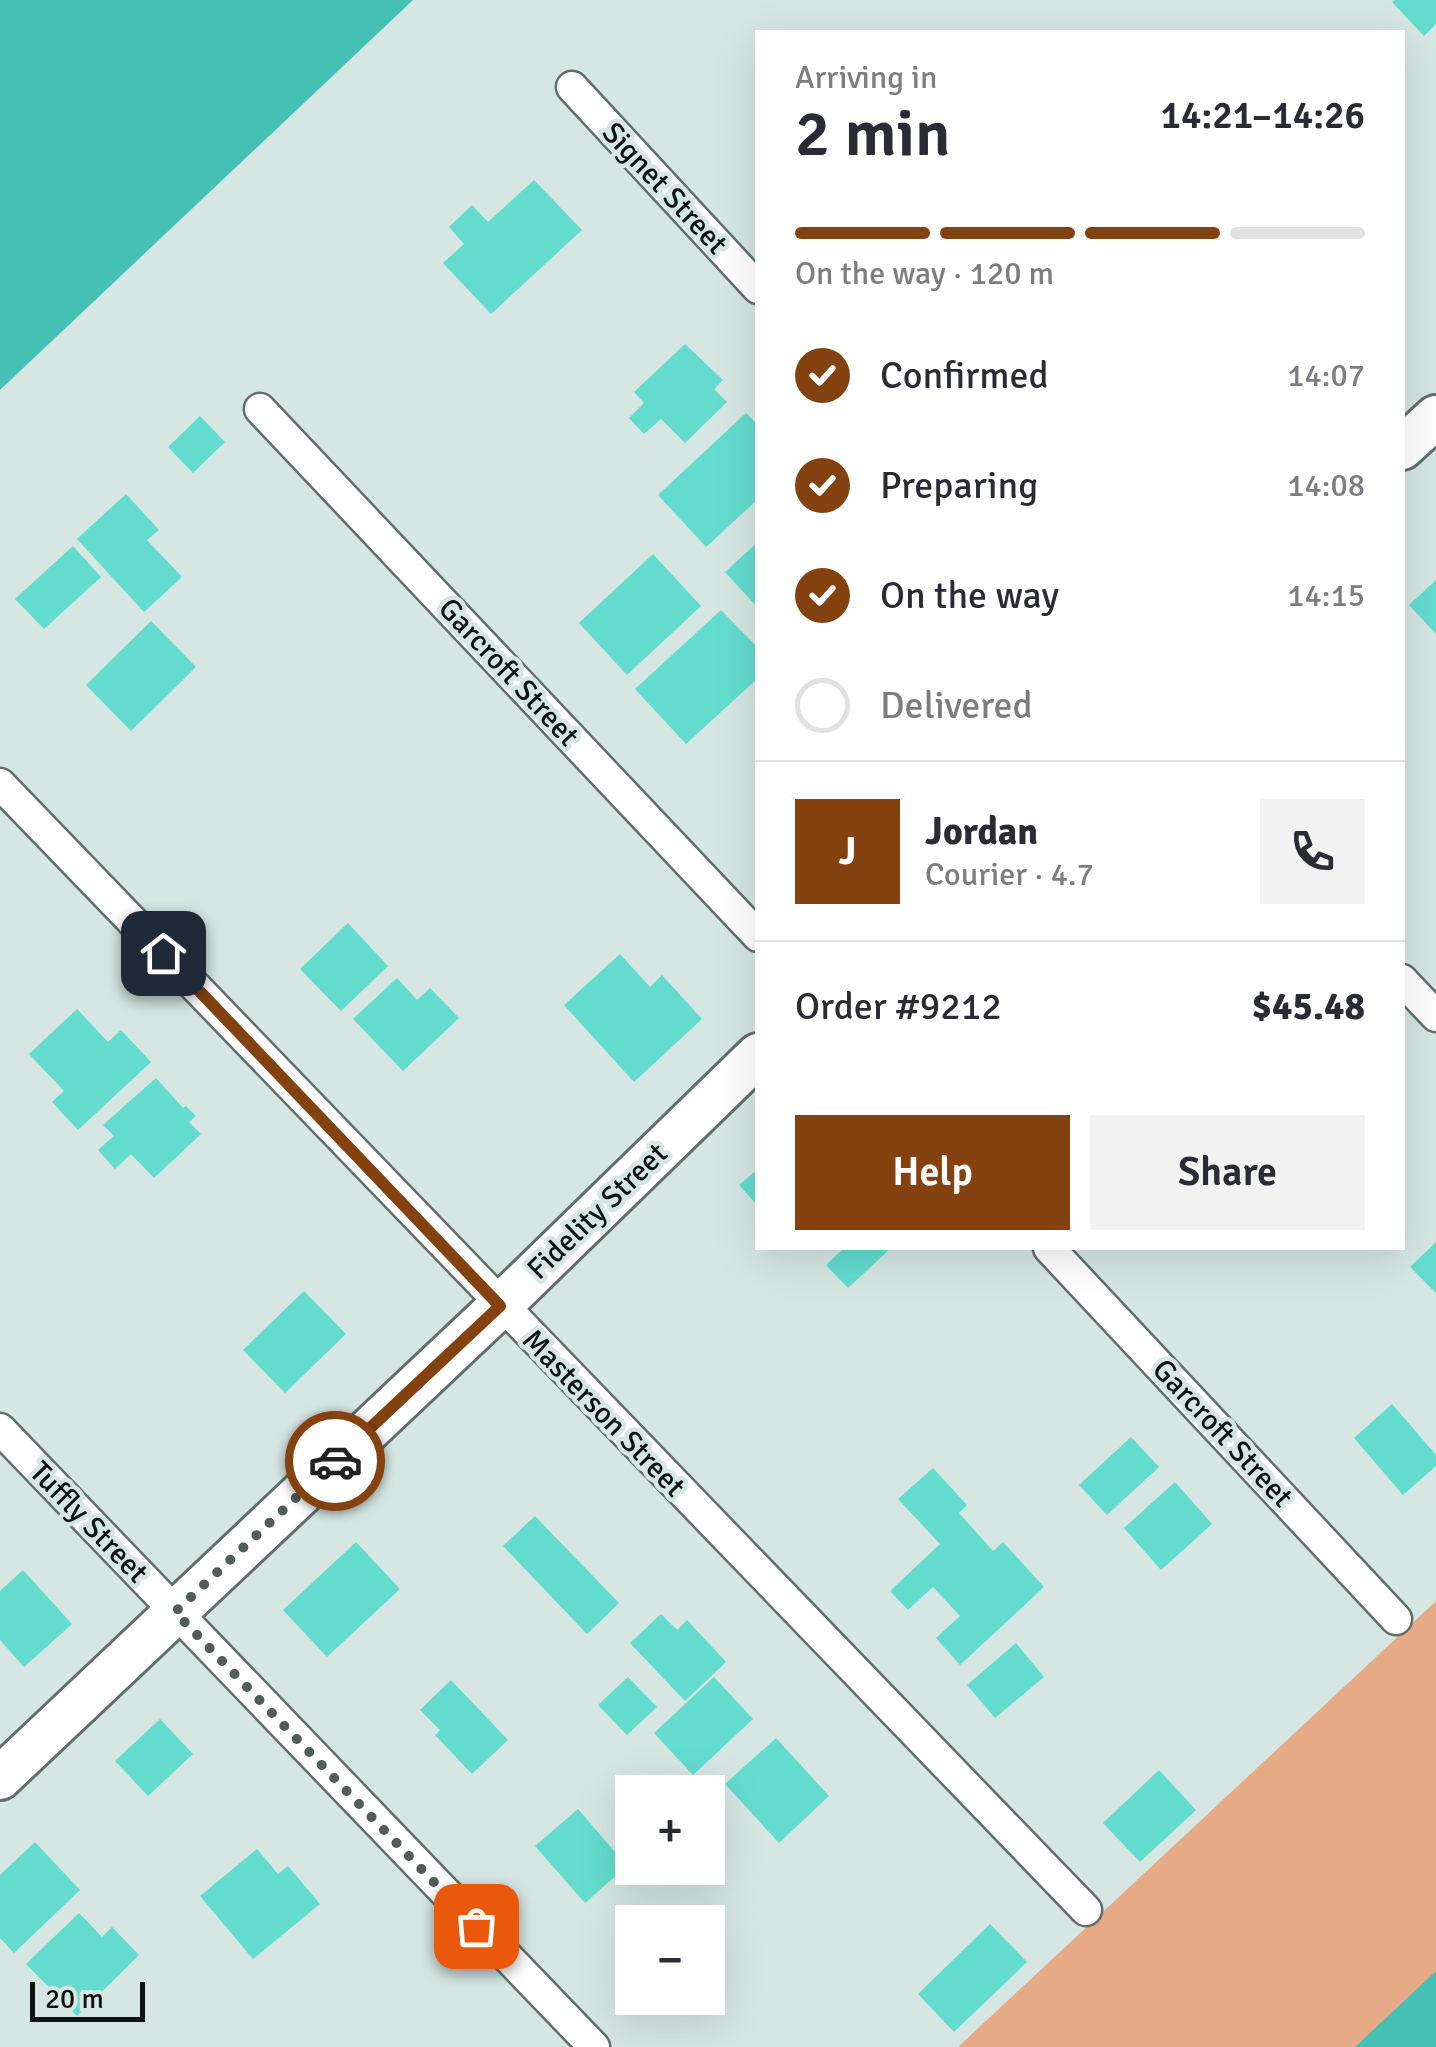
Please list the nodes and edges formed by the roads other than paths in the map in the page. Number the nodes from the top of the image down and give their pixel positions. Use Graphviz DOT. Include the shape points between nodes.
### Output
graph roads {
  1 [pos="572,87"];
  2 [pos="755,285"];
  3 [pos="260,409"];
  4 [pos="1436,417"];
  5 [pos="1405,445"];
  6 [pos="0,784"];
  7 [pos="755,933"];
  8 [pos="1405,983"];
  9 [pos="1436,1016"];
  10 [pos="755,1057"];
  11 [pos="1051,1250"];
  12 [pos="500,1306"];
  13 [pos="0,1429"];
  14 [pos="175,1612"];
  15 [pos="1396,1619"];
  16 [pos="0,1778"];
  17 [pos="1086,1910"];
  18 [pos="594,2047"];
  1 -- 2 [label="street, Signet Street"];
  3 -- 7 [label="street, Garcroft Street"];
  4 -- 5 [label="main road"];
  6 -- 12 [label="street, Masterson Street"];
  8 -- 9 [label="street"];
  10 -- 12 [label="main road, Fidelity Street"];
  11 -- 15 [label="street, Garcroft Street"];
  12 -- 14 [label="main road, Fidelity Street"];
  12 -- 17 [label="street, Masterson Street"];
  13 -- 14 [label="street, Tuffly Street"];
  14 -- 16 [label="main road, Fidelity Street"];
  14 -- 18 [label="street, Tuffly Street"];
}
